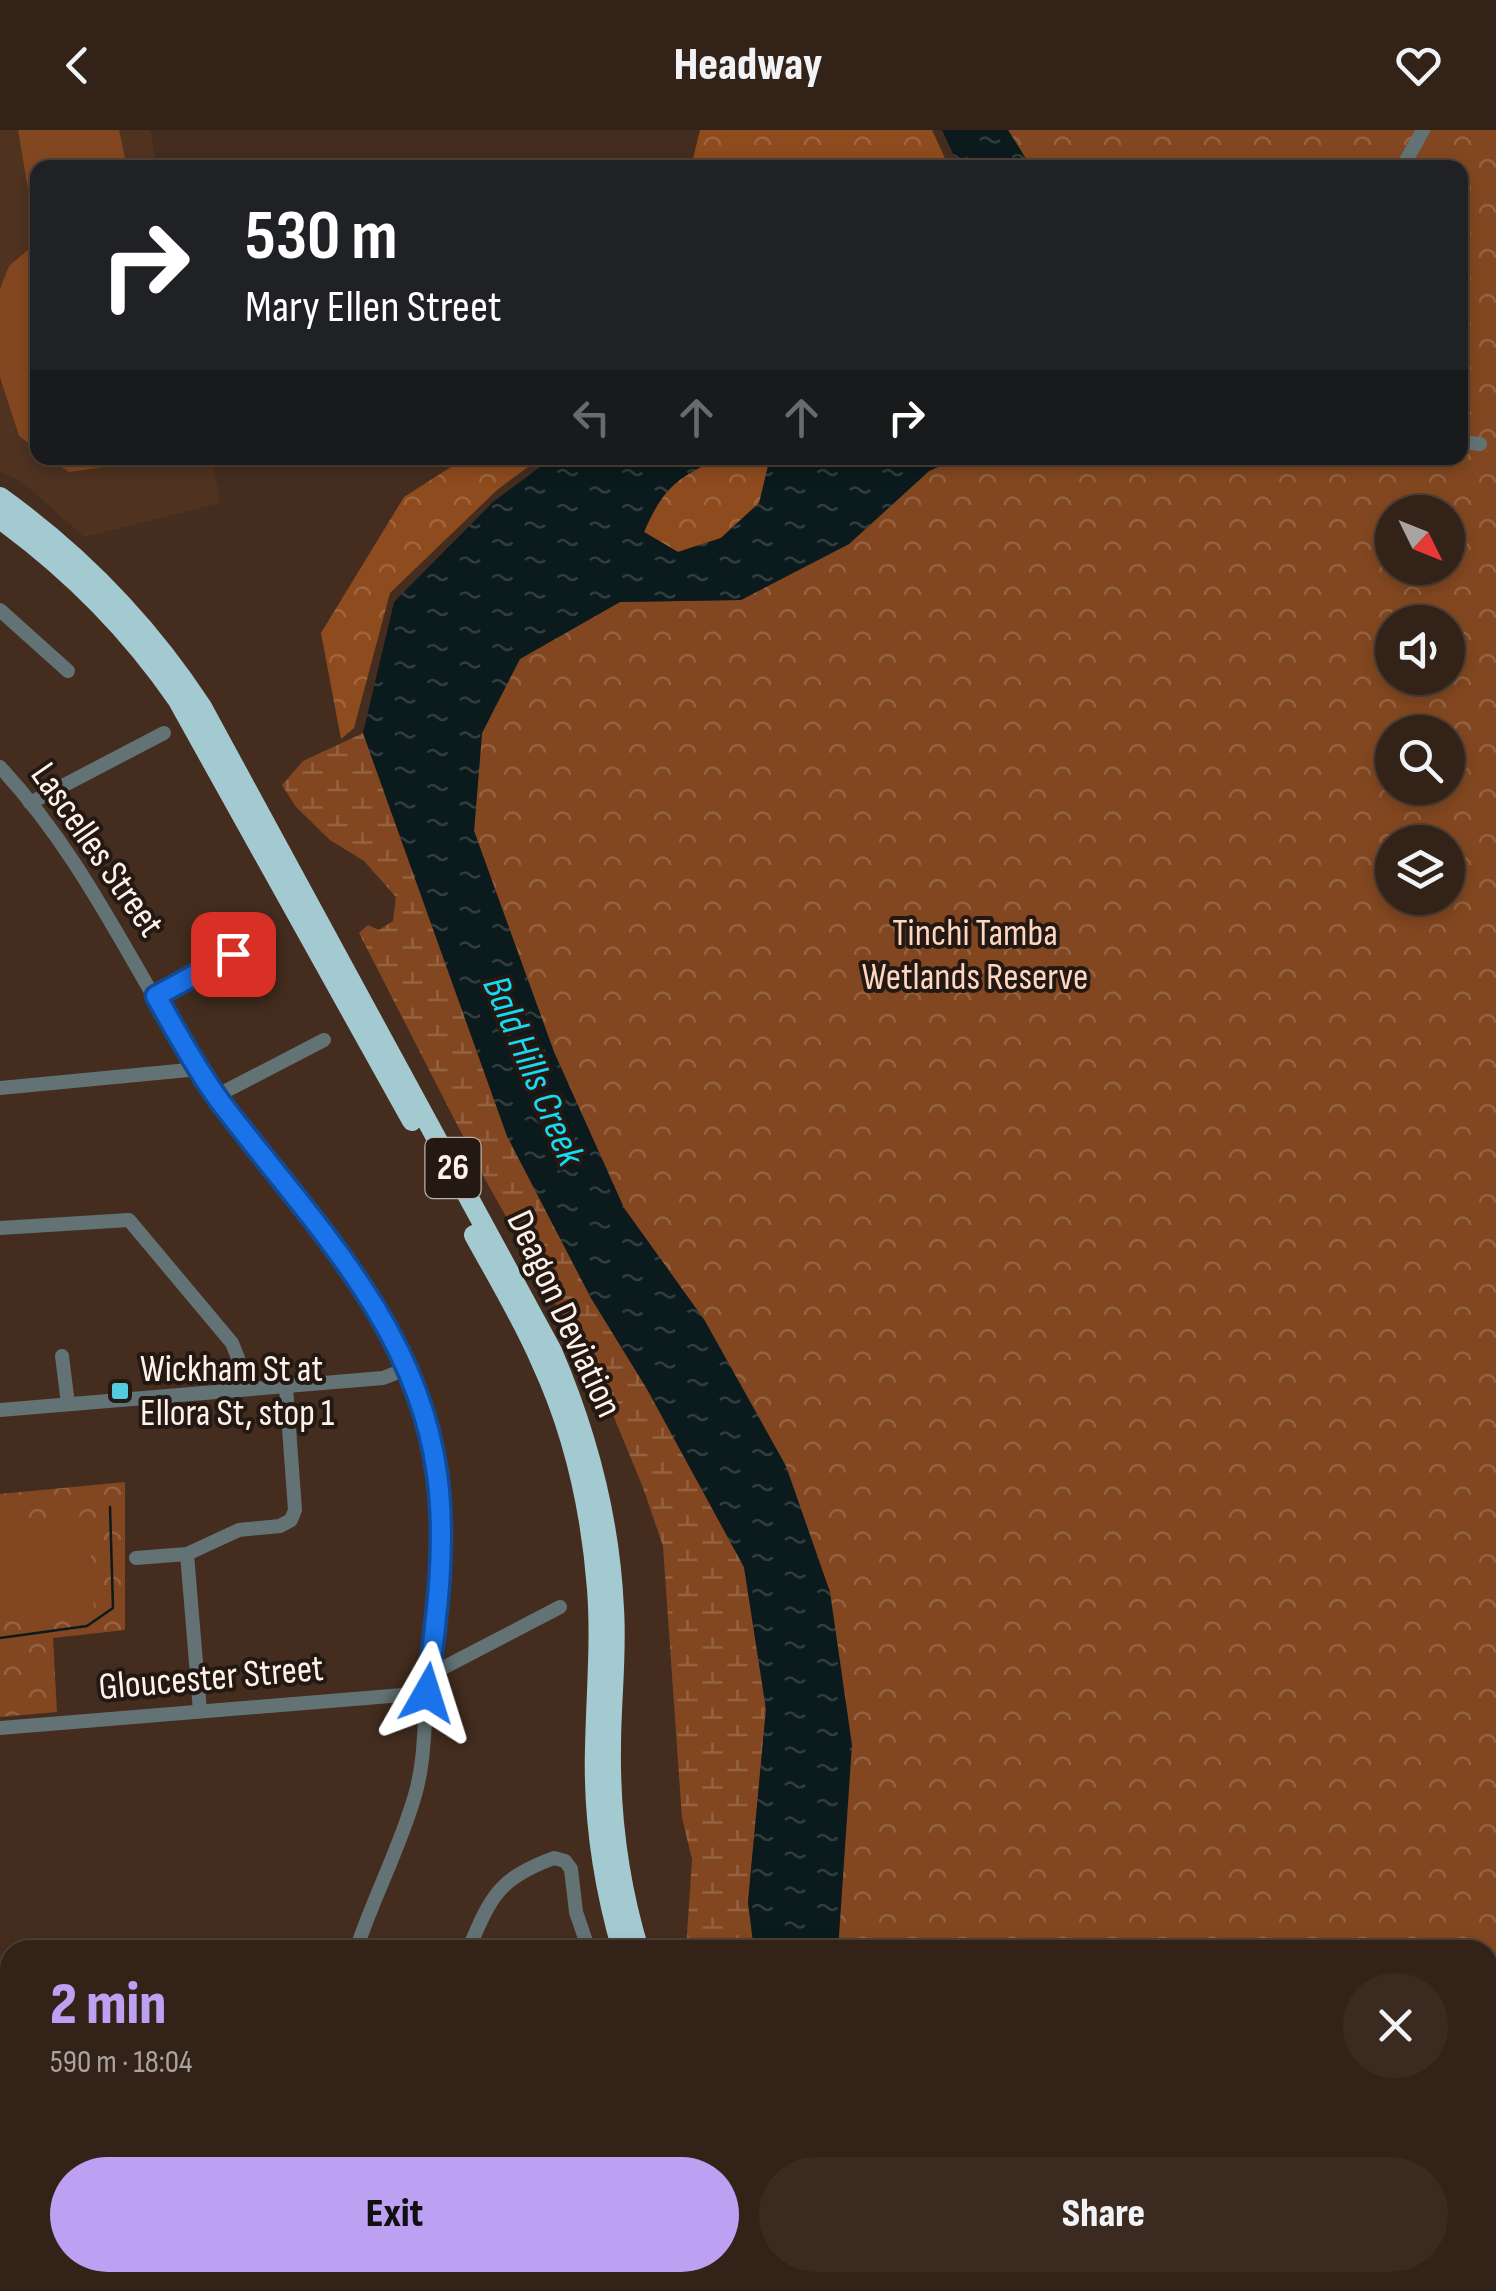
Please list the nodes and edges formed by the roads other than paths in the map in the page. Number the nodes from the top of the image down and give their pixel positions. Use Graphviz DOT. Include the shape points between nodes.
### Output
graph roads {
  1 [pos="1424,130"];
  2 [pos="1407,160"];
  3 [pos="1468,443"];
  4 [pos="1480,444"];
  5 [pos="0,497"];
  6 [pos="0,519"];
  7 [pos="0,610"];
  8 [pos="68,671"];
  9 [pos="164,734"];
  10 [pos="0,767"];
  11 [pos="30,803"];
  12 [pos="242,945"];
  13 [pos="156,996"];
  14 [pos="324,1040"];
  15 [pos="199,1070"];
  16 [pos="0,1088"];
  17 [pos="216,1096"];
  18 [pos="0,1228"];
  19 [pos="62,1356"];
  20 [pos="408,1368"];
  21 [pos="286,1387"];
  22 [pos="241,1390"];
  23 [pos="68,1404"];
  24 [pos="0,1410"];
  25 [pos="187,1554"];
  26 [pos="136,1558"];
  27 [pos="560,1607"];
  28 [pos="430,1671"];
  29 [pos="427,1693"];
  30 [pos="200,1711"];
  31 [pos="0,1728"];
  32 [pos="360,1940"];
  33 [pos="472,1940"];
  34 [pos="586,1940"];
  35 [pos="620,1940"];
  36 [pos="636,1940"];
  1 -- 2 [label="street"];
  3 -- 4 [label="street"];
  5 -- 36 [label="highway, Deagon Deviation / 26" via="115,594 202,706 552,1351 590,1451 608,1539 615,1627 613,1813"];
  6 -- 35 [label="highway, Deagon Deviation / 26" via="97,601 177,699 542,1362 575,1457 594,1557 597,1810"];
  7 -- 8 [label="street"];
  9 -- 11 [label="street"];
  10 -- 11 [label="street, Lascelles Street"];
  11 -- 13 [label="street, Lascelles Street" via="85,875"];
  12 -- 13 [label="street"];
  13 -- 15 [label="street, Lascelles Street"];
  14 -- 17 [label="street"];
  15 -- 16 [label="street"];
  15 -- 17 [label="street, Lascelles Street"];
  17 -- 20 [label="street, Lascelles Street" via="353,1272"];
  18 -- 22 [label="street" via="129,1220 232,1343"];
  19 -- 23 [label="street"];
  20 -- 21 [label="street" via="383,1378"];
  20 -- 28 [label="street, Lascelles Street" via="431,1442 440,1502"];
  21 -- 22 [label="street"];
  21 -- 25 [label="street" via="295,1524 239,1530"];
  22 -- 23 [label="street"];
  23 -- 24 [label="street"];
  25 -- 26 [label="street"];
  25 -- 30 [label="street"];
  27 -- 28 [label="street"];
  28 -- 29 [label="street, Lascelles Street"];
  29 -- 30 [label="street, Gloucester Street"];
  29 -- 32 [label="street, Lascelles Street" via="415,1798"];
  30 -- 31 [label="street, Gloucester Street"];
  33 -- 34 [label="street" via="504,1883 549,1860 565,1861 571,1869"];
}
